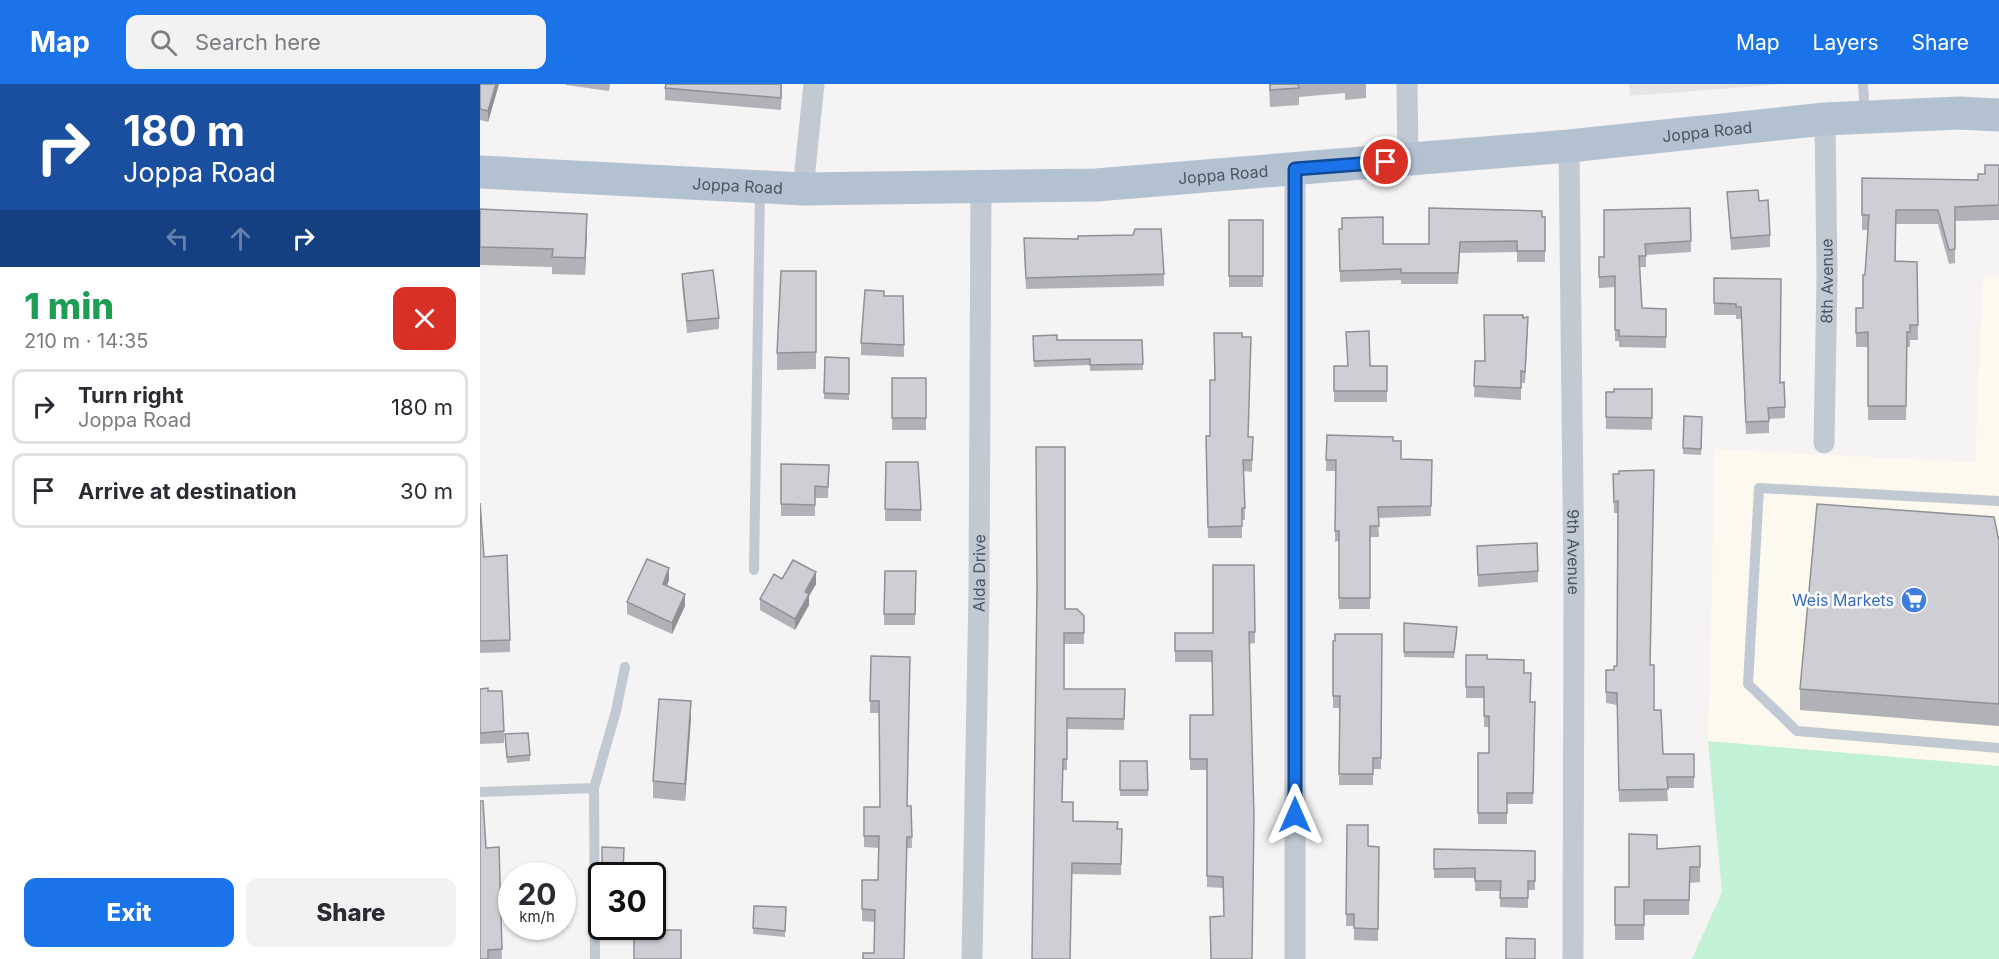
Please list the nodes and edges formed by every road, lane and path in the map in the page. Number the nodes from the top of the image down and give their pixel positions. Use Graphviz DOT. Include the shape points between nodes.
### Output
graph roads {
  1 [pos="814,84"];
  2 [pos="1407,84"];
  3 [pos="1863,84"];
  4 [pos="1999,115"];
  5 [pos="1865,116"];
  6 [pos="1825,119"];
  7 [pos="1569,146"];
  8 [pos="1408,160"];
  9 [pos="1295,169"];
  10 [pos="480,172"];
  11 [pos="760,187"];
  12 [pos="981,188"];
  13 [pos="803,189"];
  14 [pos="1824,443"];
  15 [pos="1999,501"];
  16 [pos="754,570"];
  17 [pos="625,667"];
  18 [pos="1999,748"];
  19 [pos="594,788"];
  20 [pos="480,792"];
  21 [pos="595,959"];
  22 [pos="972,959"];
  23 [pos="1294,959"];
  24 [pos="1573,959"];
  1 -- 13 [label="street"];
  2 -- 8 [label="street"];
  3 -- 5 [label="lane"];
  4 -- 5 [label="main road, Joppa Road"];
  5 -- 6 [label="main road, Joppa Road"];
  6 -- 7 [label="main road, Joppa Road"];
  6 -- 14 [label="street, 8th Avenue"];
  7 -- 8 [label="main road, Joppa Road"];
  7 -- 24 [label="street, 9th Avenue"];
  8 -- 9 [label="main road, Joppa Road"];
  9 -- 12 [label="main road, Joppa Road" via="1096,185"];
  9 -- 23 [label="street"];
  10 -- 11 [label="main road, Joppa Road"];
  11 -- 13 [label="main road, Joppa Road"];
  11 -- 16 [label="lane"];
  12 -- 13 [label="main road, Joppa Road"];
  12 -- 22 [label="street, Alda Drive"];
  15 -- 18 [label="lane" via="1758,488 1748,684 1797,730"];
  17 -- 19 [label="lane"];
  19 -- 20 [label="lane"];
  19 -- 21 [label="lane"];
}
